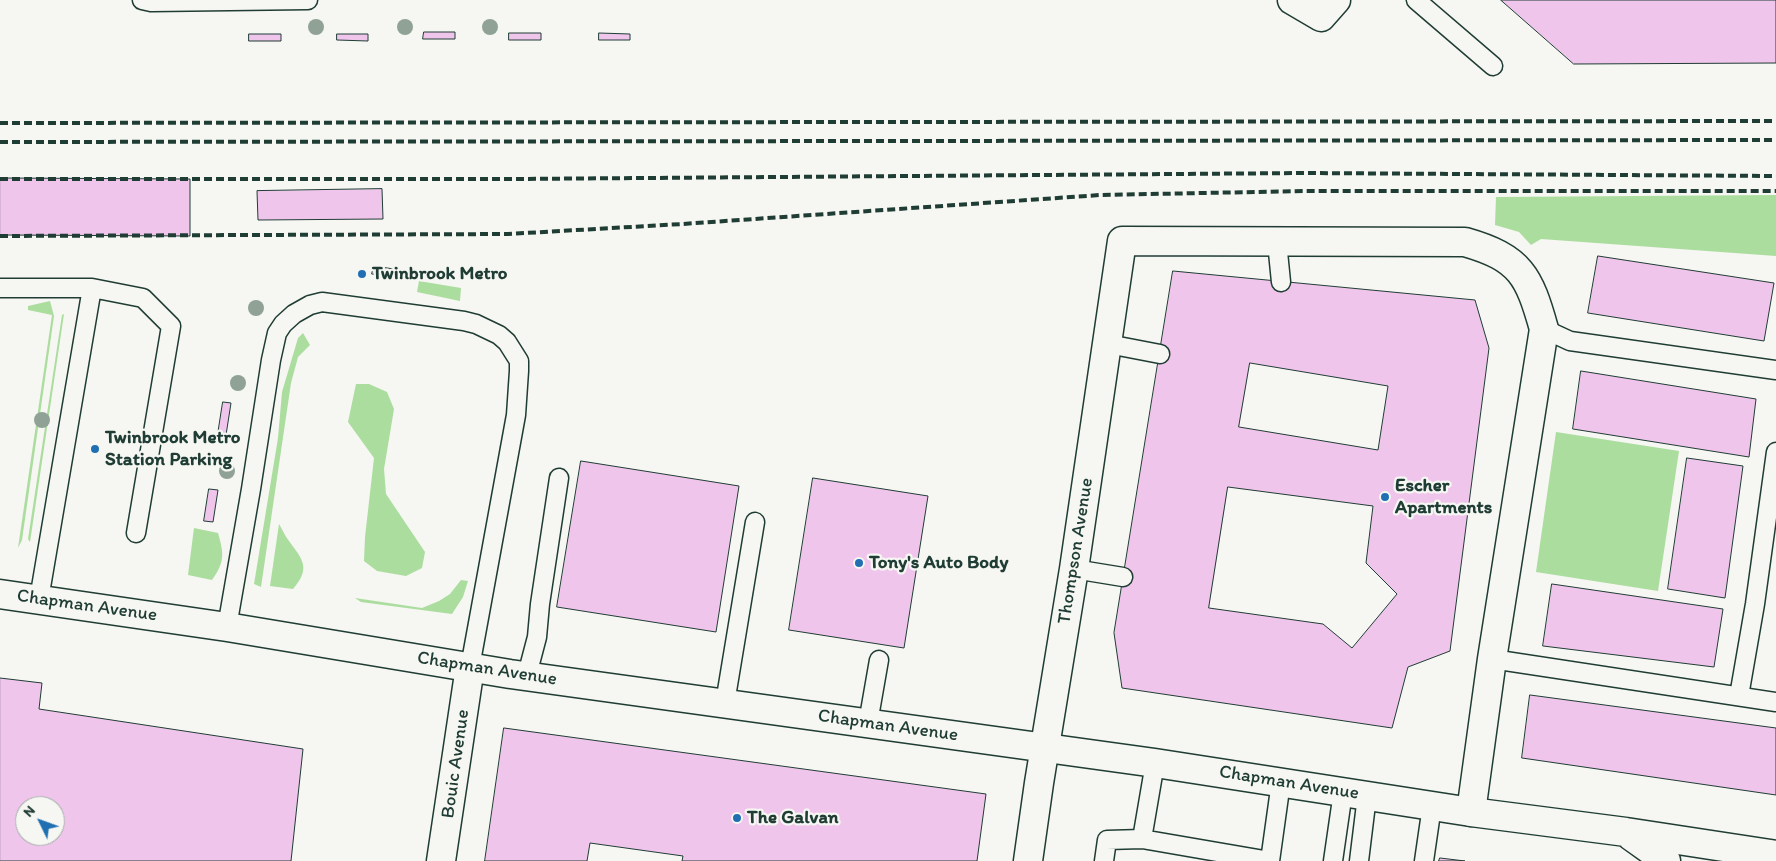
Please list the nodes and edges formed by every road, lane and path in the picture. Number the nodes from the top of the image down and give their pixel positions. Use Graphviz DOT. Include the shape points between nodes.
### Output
graph roads {
  1 [pos="142,0"];
  2 [pos="308,0"];
  3 [pos="1292,0"];
  4 [pos="1336,0"];
  5 [pos="1416,0"];
  6 [pos="1493,66"];
  7 [pos="1277,242"];
  8 [pos="1281,282"];
  9 [pos="0,288"];
  10 [pos="92,288"];
  11 [pos="1544,330"];
  12 [pos="1108,344"];
  13 [pos="1160,354"];
  14 [pos="1776,370"];
  15 [pos="1776,452"];
  16 [pos="559,478"];
  17 [pos="755,522"];
  18 [pos="136,532"];
  19 [pos="1074,569"];
  20 [pos="1123,577"];
  21 [pos="0,594"];
  22 [pos="39,600"];
  23 [pos="227,627"];
  24 [pos="1492,659"];
  25 [pos="879,660"];
  26 [pos="470,667"];
  27 [pos="527,675"];
  28 [pos="1740,696"];
  29 [pos="1776,702"];
  30 [pos="725,703"];
  31 [pos="868,723"];
  32 [pos="1045,748"];
  33 [pos="1155,763"];
  34 [pos="1281,782"];
  35 [pos="1355,794"];
  36 [pos="1432,806"];
  37 [pos="1471,812"];
  38 [pos="1626,832"];
  39 [pos="1142,840"];
  40 [pos="1776,855"];
  41 [pos="441,861"];
  42 [pos="1028,861"];
  43 [pos="1104,861"];
  44 [pos="1333,861"];
  45 [pos="1359,861"];
  46 [pos="1424,861"];
  47 [pos="1666,861"];
  1 -- 2 [label="lane"];
  3 -- 4 [label="street" via="1320,17"];
  5 -- 6 [label="lane"];
  7 -- 8 [label="lane"];
  7 -- 11 [label="street" via="1465,242 1490,249 1516,267 1529,284"];
  7 -- 12 [label="street, Thompson Avenue" via="1122,241"];
  9 -- 10 [label="lane"];
  10 -- 18 [label="lane" via="143,298 170,326"];
  10 -- 22 [label="lane"];
  11 -- 14 [label="lane" via="1570,341"];
  11 -- 24 [label="street"];
  12 -- 13 [label="lane"];
  12 -- 19 [label="street, Thompson Avenue"];
  15 -- 28 [label="lane"];
  16 -- 27 [label="lane" via="537,637"];
  17 -- 30 [label="lane"];
  19 -- 20 [label="lane"];
  19 -- 32 [label="street, Thompson Avenue"];
  21 -- 22 [label="street, Chapman Avenue"];
  22 -- 23 [label="street, Chapman Avenue"];
  23 -- 26 [label="street, Chapman Avenue"];
  23 -- 26 [label="lane" via="271,360 282,324 310,305 322,302 464,321 499,335 519,362 516,415"];
  24 -- 28 [label="lane"];
  24 -- 37 [label="street"];
  25 -- 31 [label="lane"];
  26 -- 27 [label="street, Chapman Avenue"];
  26 -- 41 [label="street, Bouic Avenue"];
  27 -- 30 [label="street, Chapman Avenue"];
  28 -- 29 [label="lane"];
  30 -- 31 [label="street, Chapman Avenue"];
  31 -- 32 [label="street, Chapman Avenue"];
  32 -- 33 [label="street, Chapman Avenue"];
  32 -- 42 [label="street, Thompson Avenue"];
  33 -- 34 [label="street, Chapman Avenue"];
  33 -- 39 [label="lane"];
  34 -- 35 [label="street, Chapman Avenue"];
  34 -- 39 [label="lane" via="1270,861"];
  35 -- 36 [label="street, Chapman Avenue"];
  35 -- 44 [label="lane"];
  35 -- 45 [label="lane"];
  36 -- 37 [label="street, Chapman Avenue"];
  36 -- 46 [label="lane"];
  37 -- 38 [label="street, Chapman Avenue"];
  38 -- 40 [label="street, Chapman Avenue"];
  38 -- 47 [label="street"];
  39 -- 43 [label="lane" via="1107,840"];
}
